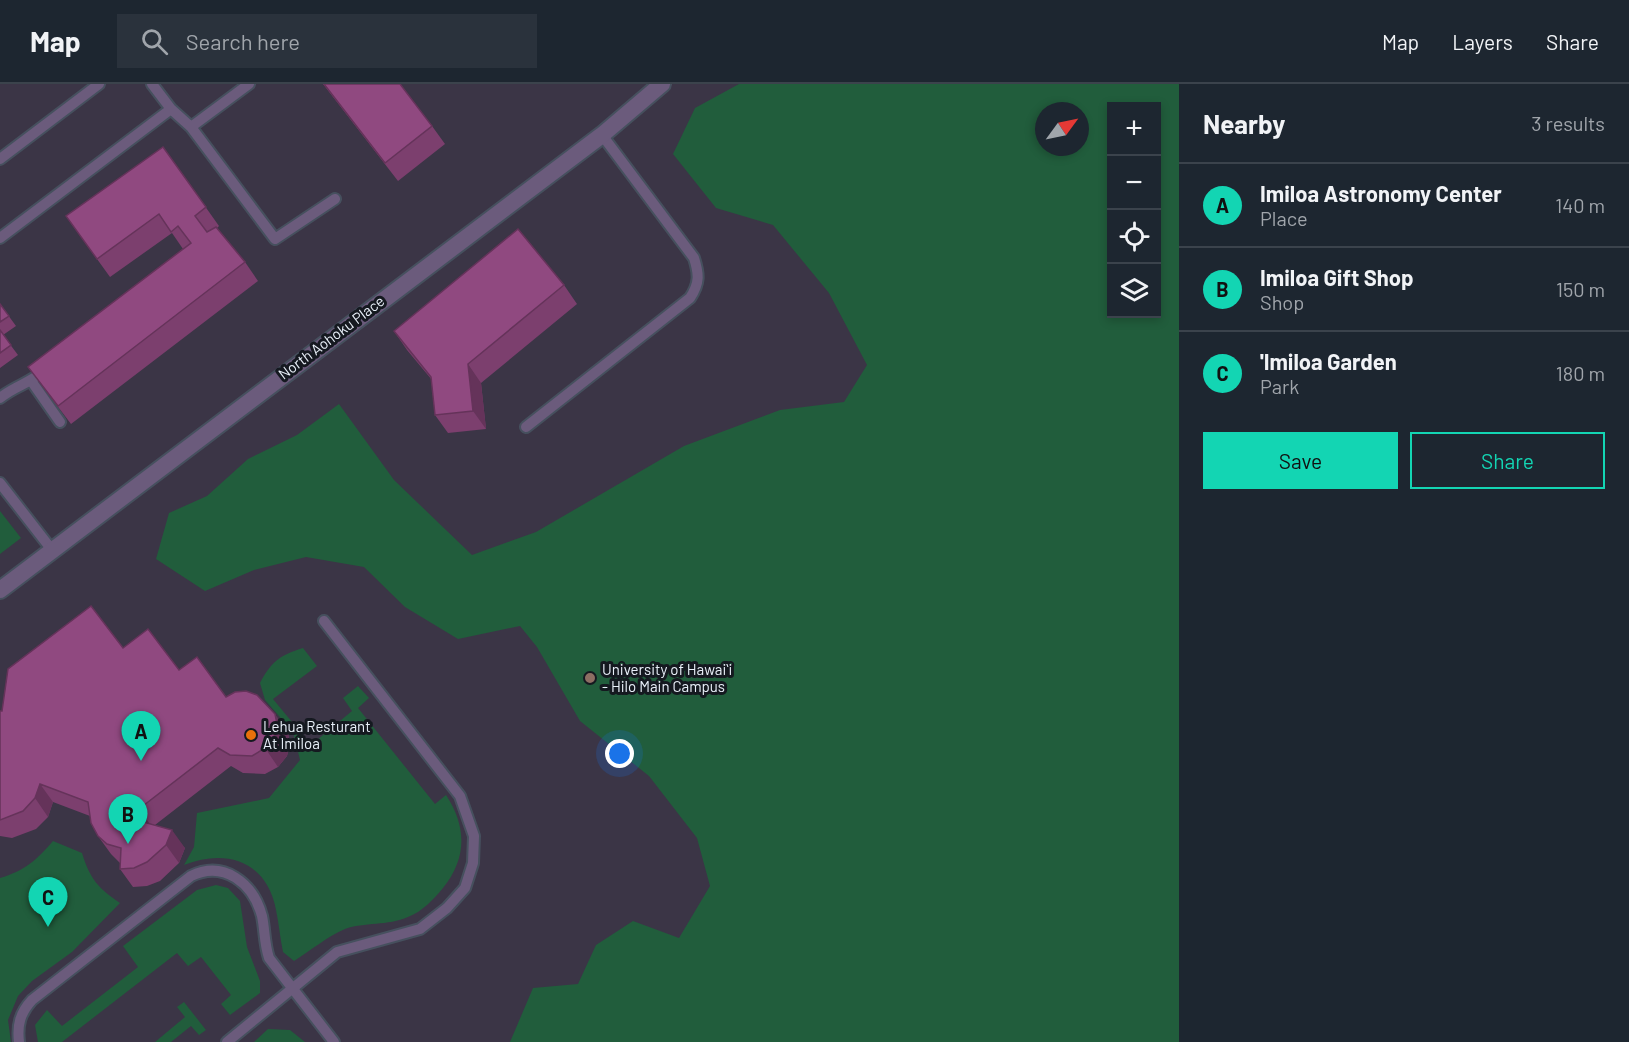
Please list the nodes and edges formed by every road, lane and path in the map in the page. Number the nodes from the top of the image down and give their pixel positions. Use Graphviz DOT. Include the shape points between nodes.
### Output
graph roads {
  1 [pos="99,84"];
  2 [pos="152,84"];
  3 [pos="249,84"];
  4 [pos="662,84"];
  5 [pos="171,109"];
  6 [pos="192,127"];
  7 [pos="602,135"];
  8 [pos="0,159"];
  9 [pos="335,199"];
  10 [pos="0,238"];
  11 [pos="56,360"];
  12 [pos="32,382"];
  13 [pos="0,398"];
  14 [pos="60,422"];
  15 [pos="526,427"];
  16 [pos="0,483"];
  17 [pos="52,550"];
  18 [pos="0,590"];
  19 [pos="324,621"];
  20 [pos="293,988"];
  21 [pos="19,1042"];
  22 [pos="226,1042"];
  23 [pos="333,1042"];
  1 -- 8 [label="lane"];
  2 -- 5 [label="lane"];
  3 -- 6 [label="lane"];
  4 -- 7 [label="street, North Aohoku Place"];
  5 -- 6 [label="lane"];
  5 -- 10 [label="lane"];
  6 -- 9 [label="lane" via="274,239"];
  7 -- 15 [label="lane" via="694,258 698,286 690,298"];
  7 -- 17 [label="street, North Aohoku Place"];
  11 -- 12 [label="lane"];
  12 -- 13 [label="lane"];
  12 -- 14 [label="lane"];
  16 -- 17 [label="lane"];
  17 -- 18 [label="street, North Aohoku Place"];
  19 -- 20 [label="lane" via="460,796 474,836 473,863 465,888 420,929 337,952"];
  20 -- 21 [label="lane" via="269,957 262,916 251,891 239,879 222,871 204,870 191,876 32,1000 22,1011"];
  20 -- 22 [label="lane"];
  20 -- 23 [label="lane"];
}
